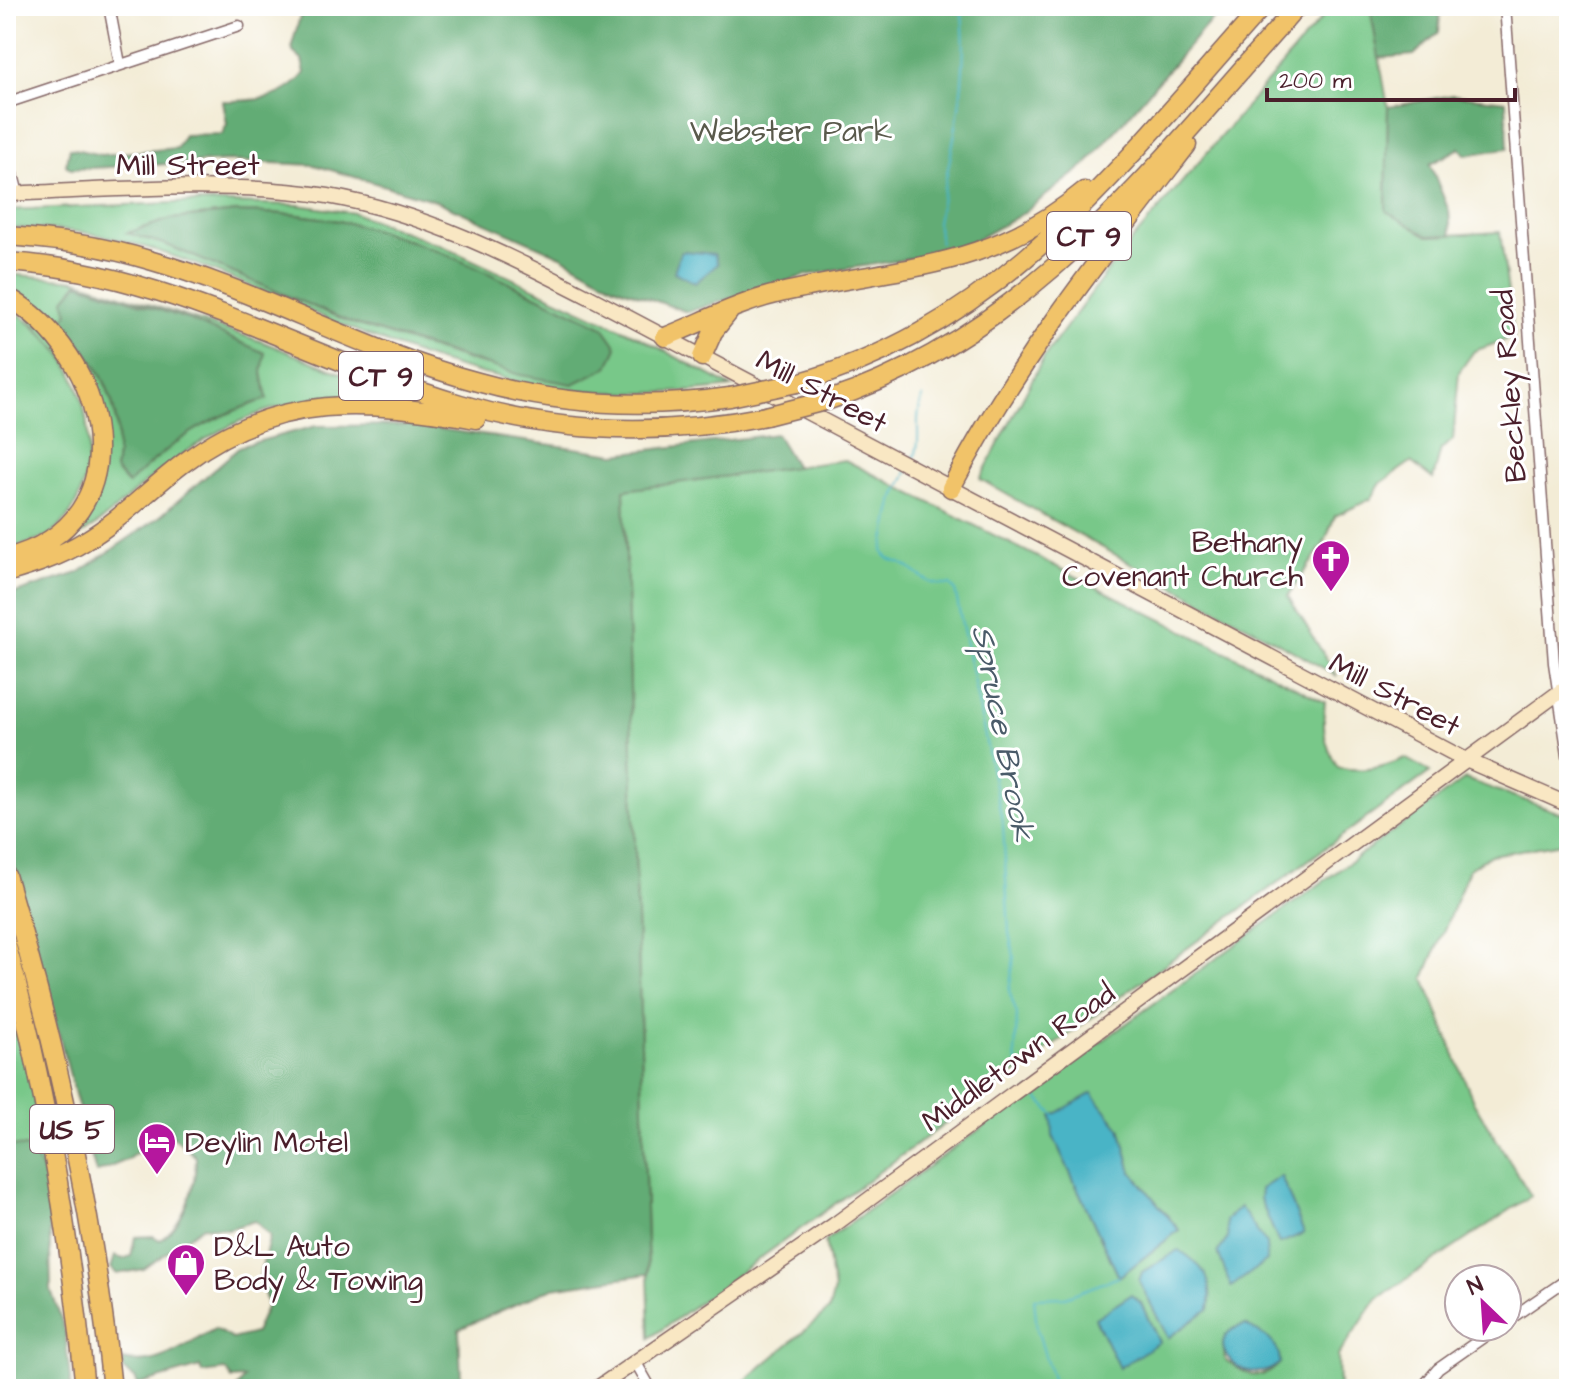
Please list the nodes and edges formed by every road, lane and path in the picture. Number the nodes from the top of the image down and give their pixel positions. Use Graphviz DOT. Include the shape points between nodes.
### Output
graph roads {
  1 [pos="109,6"];
  2 [pos="1263,6"];
  3 [pos="1298,6"];
  4 [pos="1505,6"];
  5 [pos="239,26"];
  6 [pos="120,64"];
  7 [pos="1242,68"];
  8 [pos="6,103"];
  9 [pos="6,147"];
  10 [pos="1121,163"];
  11 [pos="12,194"];
  12 [pos="6,236"];
  13 [pos="6,262"];
  14 [pos="6,296"];
  15 [pos="734,308"];
  16 [pos="665,337"];
  17 [pos="702,357"];
  18 [pos="547,423"];
  19 [pos="951,488"];
  20 [pos="7,562"];
  21 [pos="1563,689"];
  22 [pos="1466,760"];
  23 [pos="1569,762"];
  24 [pos="1569,805"];
  25 [pos="6,875"];
  26 [pos="6,943"];
  27 [pos="1569,1278"];
  28 [pos="1523,1310"];
  29 [pos="1475,1343"];
  30 [pos="635,1361"];
  31 [pos="85,1389"];
  32 [pos="112,1389"];
  33 [pos="596,1389"];
  34 [pos="651,1389"];
  35 [pos="1421,1389"];
  1 -- 6 [label="street"];
  2 -- 10 [label="highway, CT 9"];
  3 -- 7 [label="highway, CT 9"];
  4 -- 21 [label="street, Beckley Road"];
  5 -- 6 [label="street"];
  6 -- 8 [label="street"];
  7 -- 18 [label="highway, CT 9, bridge" via="1087,238 1030,291 936,353 829,400 766,416 650,429"];
  7 -- 19 [label="highway" via="1232,90 1037,342"];
  9 -- 11 [label="street"];
  10 -- 12 [label="highway, CT 9, bridge" via="1050,239 988,291 901,343 797,383 730,397 659,403 594,403 498,387 414,361 152,260 87,245"];
  10 -- 15 [label="highway" via="1040,223 976,253 923,268 782,292"];
  11 -- 16 [label="main road, Mill Street" via="259,189 352,201 479,242"];
  13 -- 18 [label="highway, CT 9" via="74,269 152,287 430,395"];
  14 -- 20 [label="highway" via="44,324 73,363 91,405 97,448 91,493 73,523 41,548"];
  15 -- 16 [label="highway"];
  15 -- 17 [label="highway" via="713,332"];
  16 -- 17 [label="main road, Mill Street"];
  17 -- 19 [label="main road, Mill Street"];
  18 -- 20 [label="highway" via="510,424 369,403 278,414 196,454 78,545"];
  19 -- 22 [label="main road, Mill Street"];
  21 -- 22 [label="main road, Middletown Road"];
  21 -- 23 [label="street, Beckley Road"];
  22 -- 24 [label="main road, Mill Street"];
  22 -- 30 [label="main road, Middletown Road" via="787,1258"];
  25 -- 32 [label="highway, US 5" via="77,1154"];
  26 -- 31 [label="highway, US 5" via="57,1171"];
  27 -- 28 [label="street"];
  29 -- 35 [label="street" via="1438,1369"];
  30 -- 33 [label="main road, Middletown Road"];
  30 -- 34 [label="street"];
}
